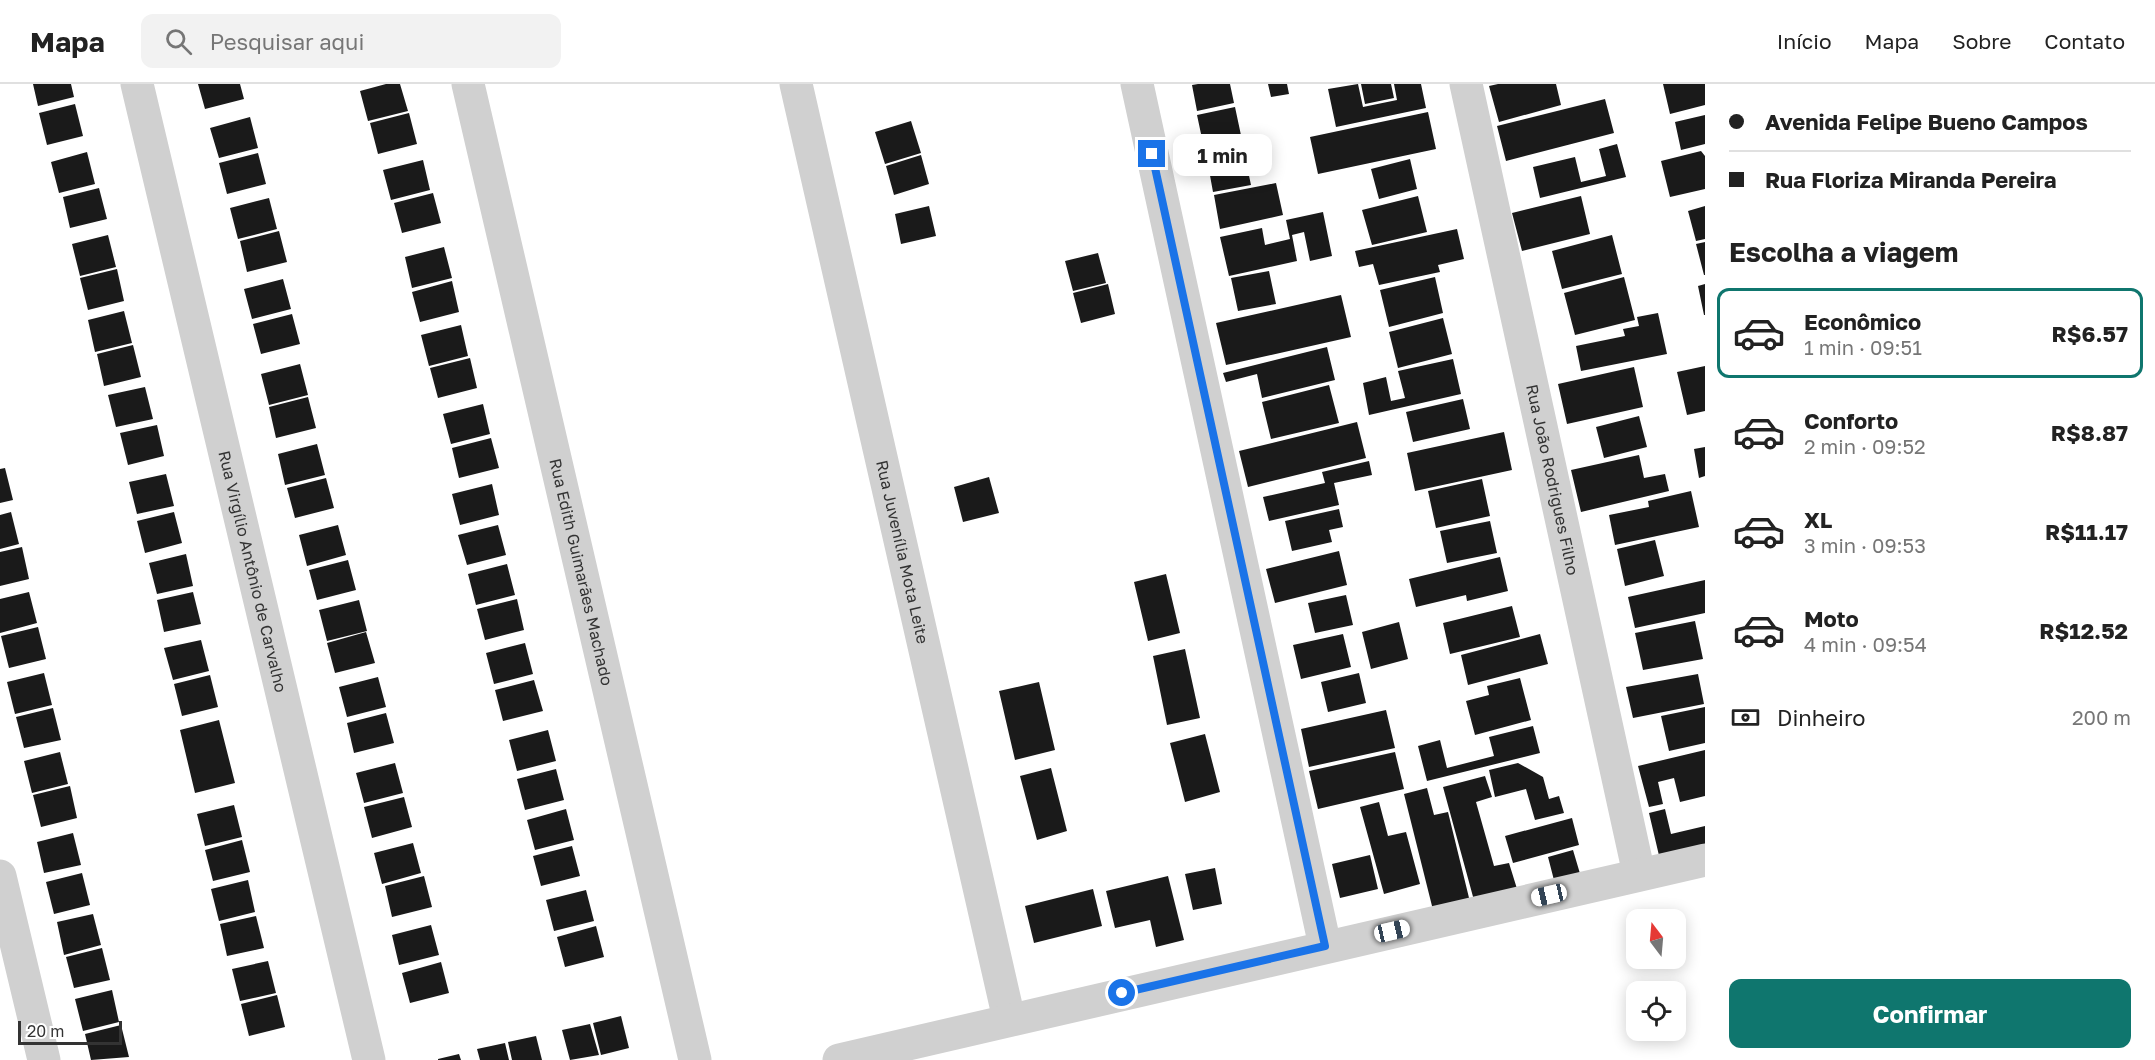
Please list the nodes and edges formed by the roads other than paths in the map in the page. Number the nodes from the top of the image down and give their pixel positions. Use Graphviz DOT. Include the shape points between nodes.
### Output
graph roads {
  1 [pos="137,84"];
  2 [pos="468,84"];
  3 [pos="796,84"];
  4 [pos="1137,84"];
  5 [pos="1466,84"];
  6 [pos="1705,860"];
  7 [pos="1639,874"];
  8 [pos="0,876"];
  9 [pos="1325,946"];
  10 [pos="1009,1019"];
  11 [pos="44,1060"];
  12 [pos="369,1060"];
  13 [pos="695,1060"];
  14 [pos="839,1060"];
  1 -- 12 [label="street, Rua Virgílio Antônio de Carvalho"];
  2 -- 13 [label="street, Rua Edith Guimarães Machado"];
  3 -- 10 [label="street, Rua Juvenília Mota Leite"];
  4 -- 9 [label="street"];
  5 -- 7 [label="street, Rua João Rodrigues Filho"];
  6 -- 7 [label="street"];
  7 -- 9 [label="street"];
  8 -- 11 [label="street"];
  9 -- 10 [label="street"];
  10 -- 14 [label="street"];
}
